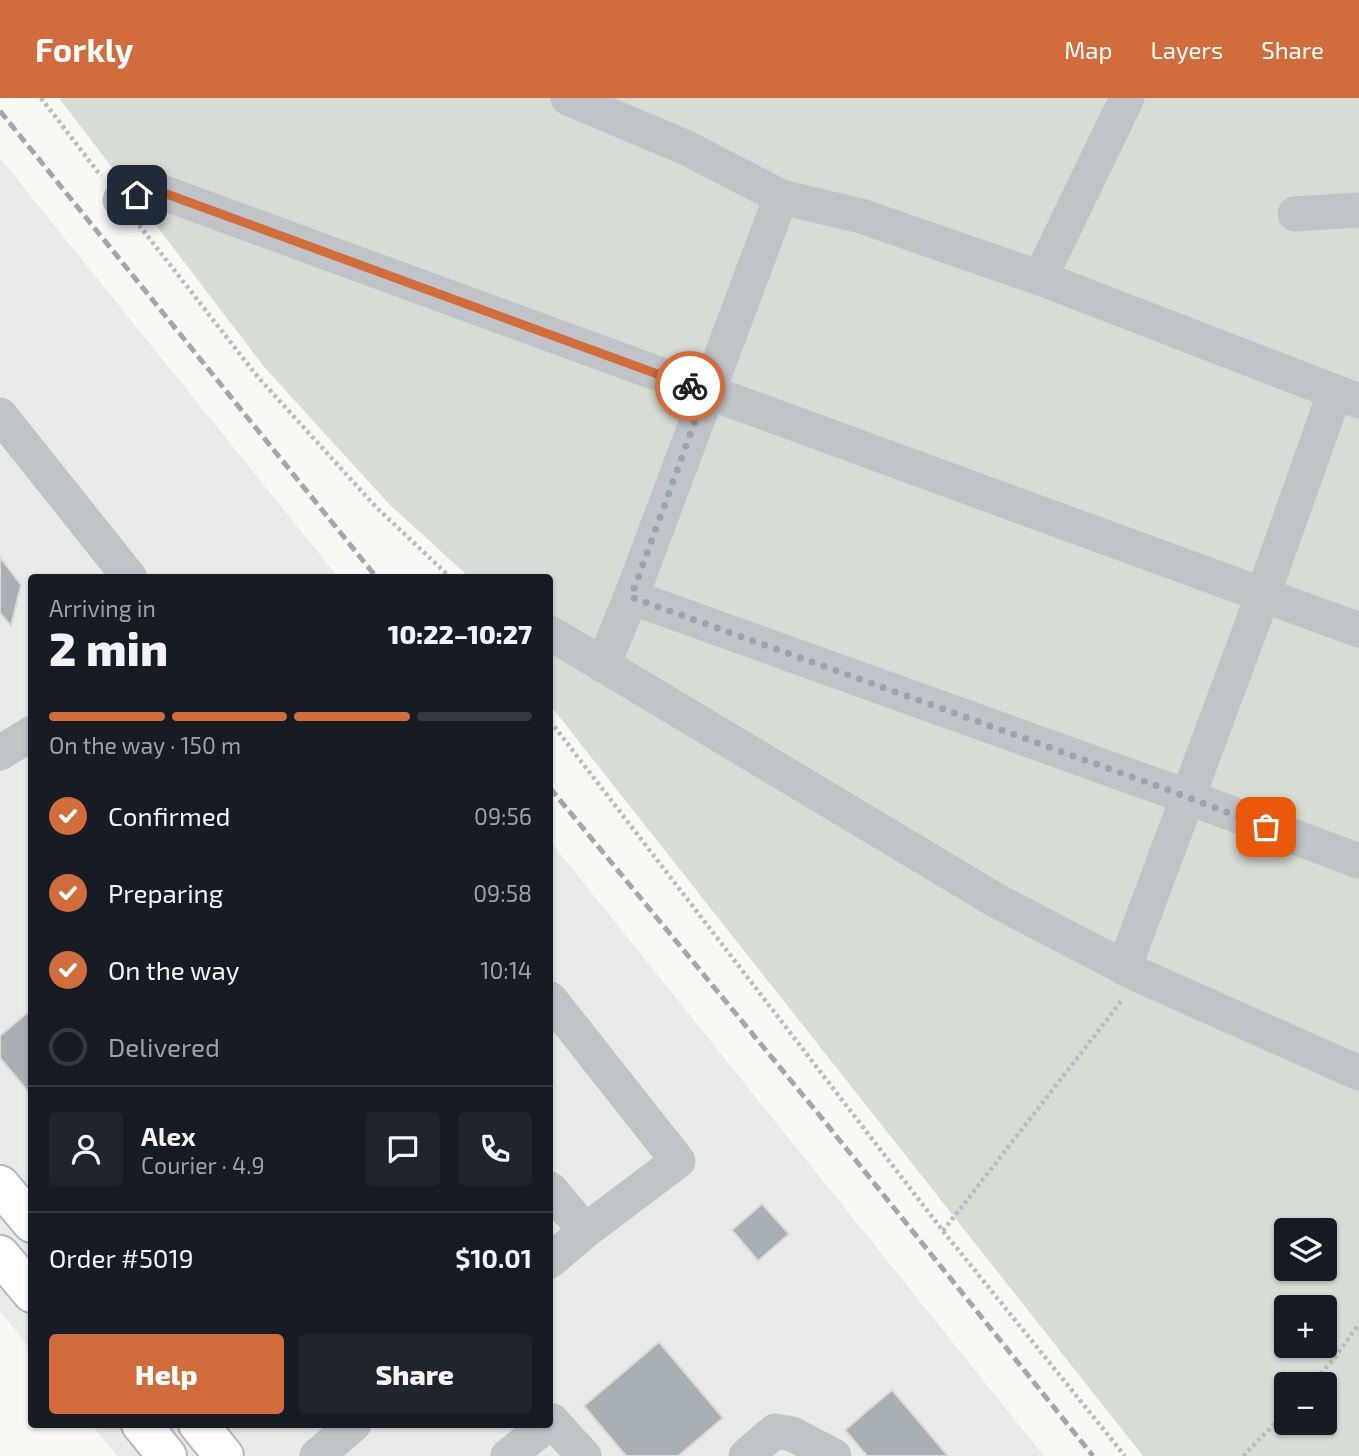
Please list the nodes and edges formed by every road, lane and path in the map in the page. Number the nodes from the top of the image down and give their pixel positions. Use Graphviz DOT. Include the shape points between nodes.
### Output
graph roads {
  1 [pos="41,98"];
  2 [pos="568,98"];
  3 [pos="1127,98"];
  4 [pos="781,197"];
  5 [pos="120,200"];
  6 [pos="1359,210"];
  7 [pos="1295,214"];
  8 [pos="1040,278"];
  9 [pos="706,391"];
  10 [pos="1347,397"];
  11 [pos="0,415"];
  12 [pos="127,574"];
  13 [pos="447,574"];
  14 [pos="1263,596"];
  15 [pos="631,597"];
  16 [pos="1359,631"];
  17 [pos="553,635"];
  18 [pos="603,665"];
  19 [pos="553,725"];
  20 [pos="28,736"];
  21 [pos="0,753"];
  22 [pos="1186,797"];
  23 [pos="1359,861"];
  24 [pos="1133,972"];
  25 [pos="553,1003"];
  26 [pos="1359,1073"];
  27 [pos="0,1185"];
  28 [pos="553,1193"];
  29 [pos="28,1218"];
  30 [pos="585,1231"];
  31 [pos="943,1231"];
  32 [pos="0,1255"];
  33 [pos="553,1258"];
  34 [pos="28,1288"];
  35 [pos="1359,1324"];
  36 [pos="1322,1372"];
  37 [pos="553,1422"];
  38 [pos="1274,1424"];
  39 [pos="144,1428"];
  40 [pos="201,1428"];
  41 [pos="349,1428"];
  42 [pos="544,1428"];
  43 [pos="167,1456"];
  44 [pos="224,1456"];
  45 [pos="317,1456"];
  46 [pos="508,1456"];
  47 [pos="584,1456"];
  48 [pos="746,1456"];
  49 [pos="834,1456"];
  50 [pos="1125,1456"];
  51 [pos="1243,1456"];
  1 -- 5 [label="path"];
  2 -- 4 [label="street" via="687,148"];
  3 -- 8 [label="street"];
  4 -- 8 [label="street" via="861,216"];
  4 -- 9 [label="street"];
  5 -- 9 [label="street" via="153,189"];
  5 -- 13 [label="path" via="257,376 376,507"];
  6 -- 7 [label="street"];
  8 -- 10 [label="street"];
  9 -- 14 [label="street"];
  9 -- 15 [label="street"];
  10 -- 14 [label="street"];
  11 -- 12 [label="street"];
  14 -- 16 [label="street"];
  14 -- 22 [label="street"];
  15 -- 18 [label="street"];
  15 -- 22 [label="street"];
  17 -- 18 [label="street"];
  18 -- 24 [label="street" via="997,901"];
  19 -- 31 [label="path"];
  20 -- 21 [label="street"];
  22 -- 23 [label="street"];
  22 -- 24 [label="street"];
  24 -- 26 [label="street"];
  24 -- 31 [label="path"];
  25 -- 30 [label="street" via="678,1161"];
  27 -- 29 [label="main road"];
  28 -- 30 [label="street"];
  30 -- 33 [label="street"];
  31 -- 50 [label="path"];
  32 -- 34 [label="main road"];
  35 -- 36 [label="path"];
  37 -- 47 [label="street"];
  38 -- 51 [label="path"];
  39 -- 43 [label="main road"];
  40 -- 44 [label="main road"];
  41 -- 45 [label="street"];
  42 -- 46 [label="street"];
  48 -- 49 [label="street" via="775,1431 792,1434"];
}
